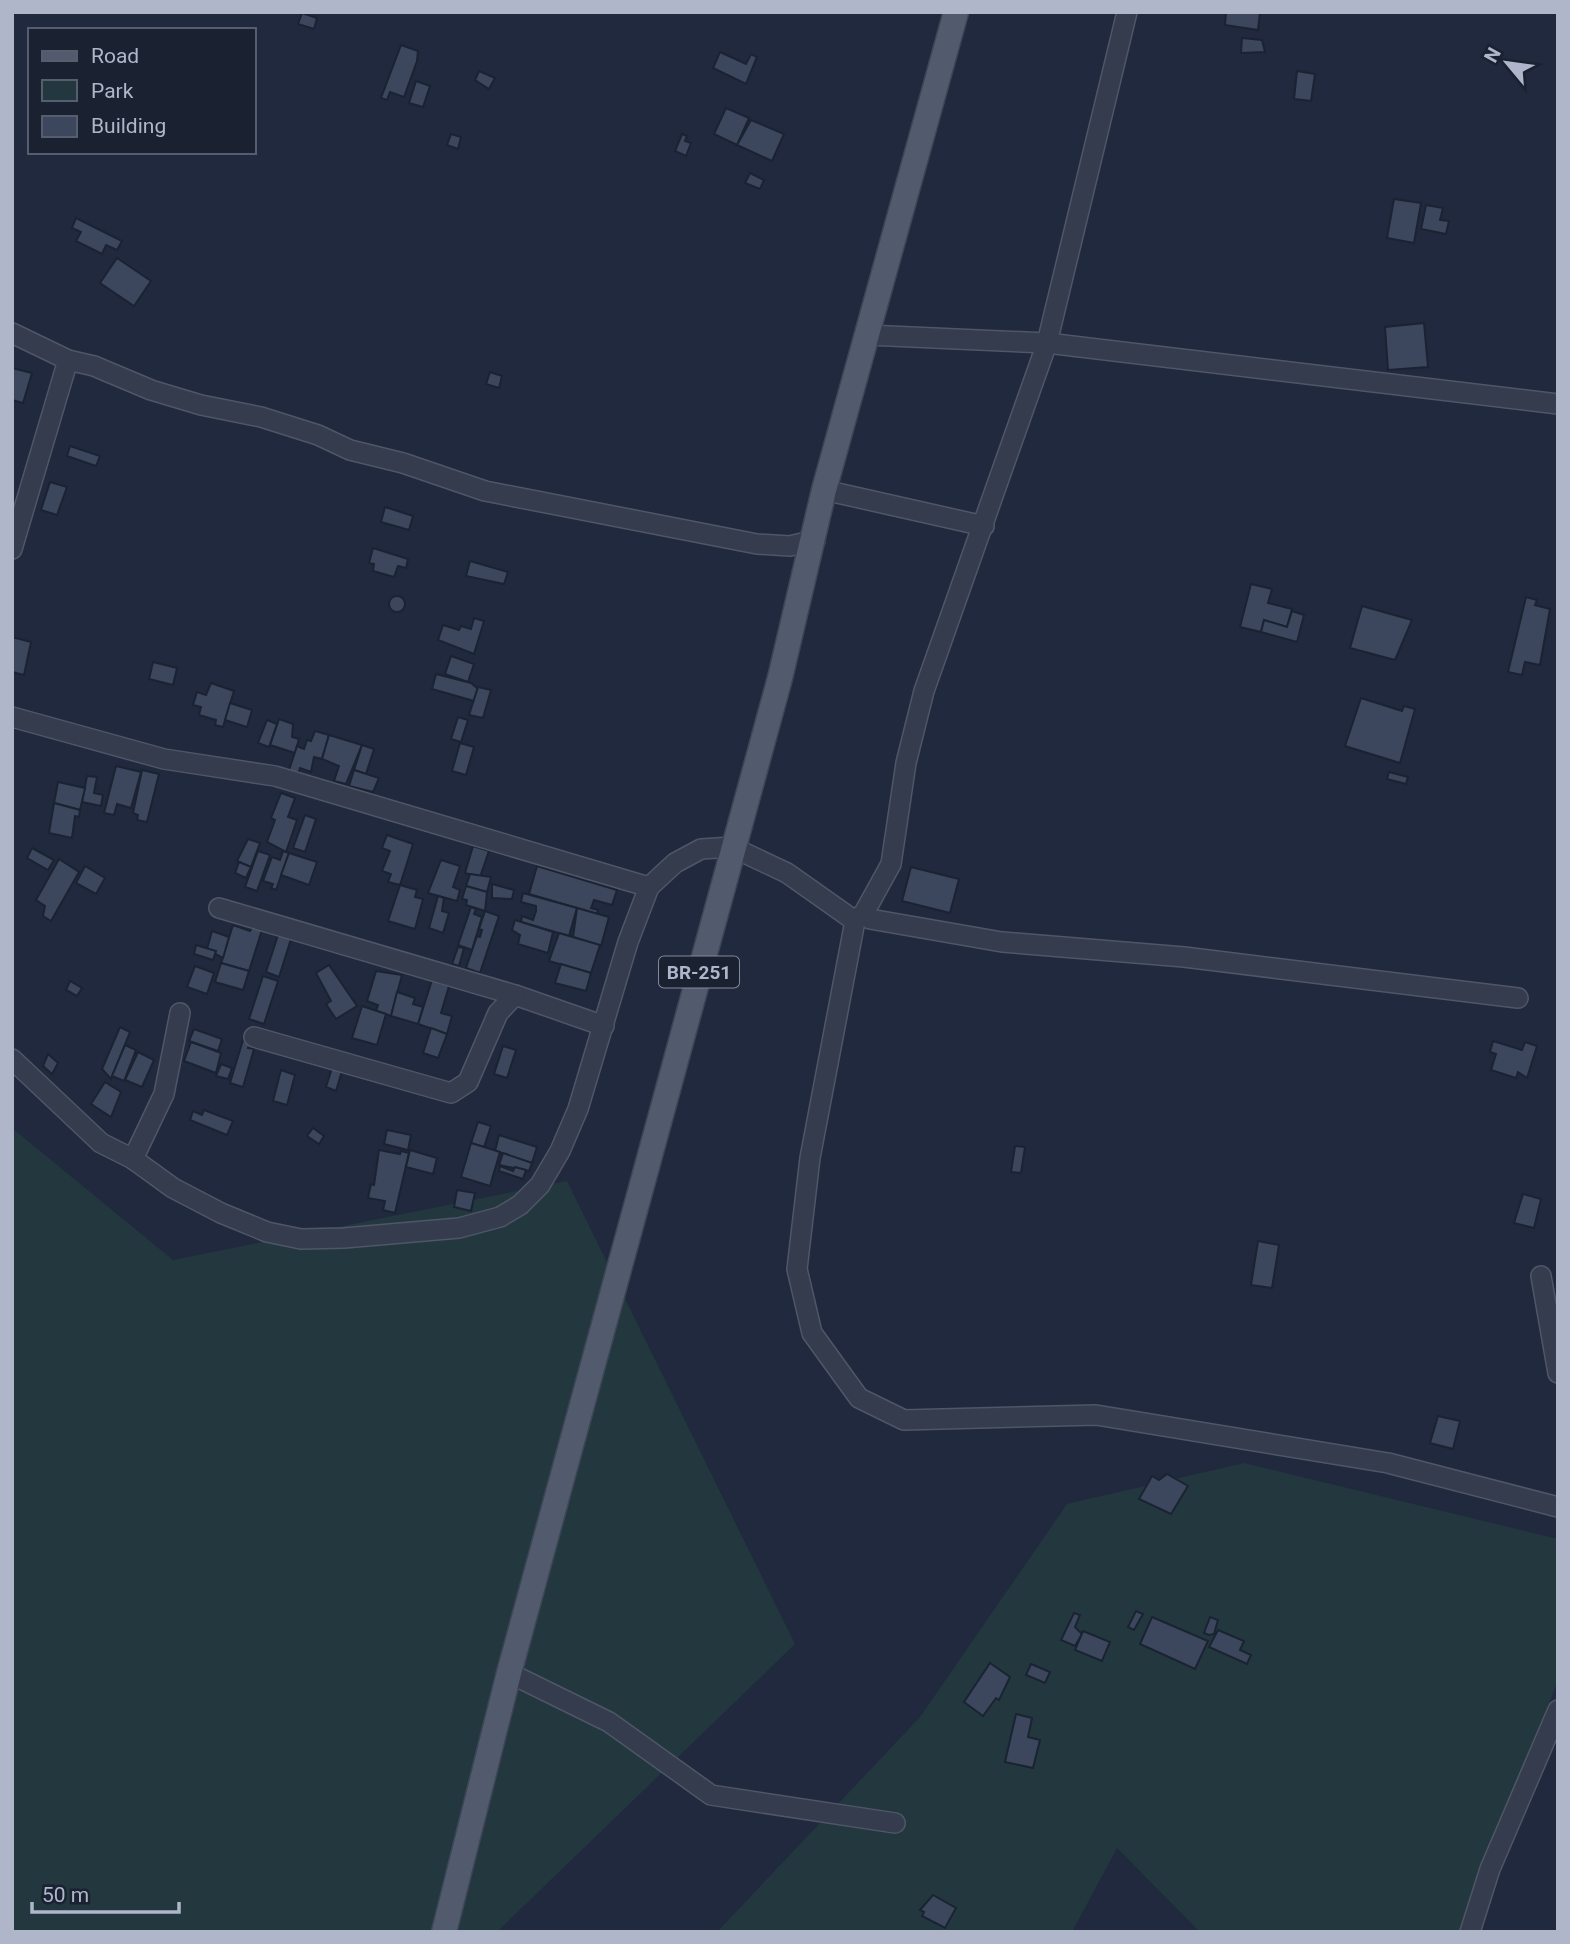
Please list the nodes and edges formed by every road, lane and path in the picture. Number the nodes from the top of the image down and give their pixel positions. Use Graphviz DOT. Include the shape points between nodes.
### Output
graph roads {
  1 [pos="956,12"];
  2 [pos="1127,12"];
  3 [pos="12,333"];
  4 [pos="867,335"];
  5 [pos="1047,343"];
  6 [pos="68,360"];
  7 [pos="1558,404"];
  8 [pos="824,490"];
  9 [pos="984,526"];
  10 [pos="815,540"];
  11 [pos="12,549"];
  12 [pos="12,718"];
  13 [pos="732,847"];
  14 [pos="649,887"];
  15 [pos="219,908"];
  16 [pos="860,917"];
  17 [pos="515,995"];
  18 [pos="1518,998"];
  19 [pos="180,1013"];
  20 [pos="604,1026"];
  21 [pos="254,1037"];
  22 [pos="12,1059"];
  23 [pos="133,1159"];
  24 [pos="1541,1276"];
  25 [pos="1558,1373"];
  26 [pos="1558,1507"];
  27 [pos="509,1673"];
  28 [pos="1558,1710"];
  29 [pos="895,1823"];
  30 [pos="444,1932"];
  31 [pos="1470,1932"];
  1 -- 4 [label="main road, BR-251"];
  2 -- 5 [label="street"];
  3 -- 6 [label="street"];
  4 -- 5 [label="street"];
  4 -- 8 [label="main road, BR-251"];
  5 -- 7 [label="street"];
  5 -- 9 [label="street"];
  6 -- 10 [label="street" via="151,390 293,427 350,450 485,491 757,544 790,546"];
  6 -- 11 [label="street"];
  8 -- 9 [label="street"];
  8 -- 10 [label="main road, BR-251"];
  9 -- 16 [label="street" via="924,691 906,763 891,864"];
  10 -- 13 [label="main road, BR-251"];
  12 -- 14 [label="street" via="164,759 275,776"];
  13 -- 14 [label="street" via="701,849 675,863"];
  13 -- 16 [label="street" via="787,873"];
  13 -- 27 [label="main road, BR-251"];
  14 -- 20 [label="street"];
  15 -- 17 [label="street"];
  16 -- 18 [label="street" via="1002,942 1184,957"];
  16 -- 26 [label="street" via="810,1158 797,1269 813,1333 859,1398 904,1420 1096,1415 1388,1463"];
  17 -- 20 [label="street"];
  17 -- 21 [label="street" via="498,1013 468,1082 451,1093"];
  19 -- 23 [label="street" via="164,1094"];
  20 -- 23 [label="street" via="560,1151 540,1185 500,1217 459,1228 301,1239 267,1232 221,1213 173,1188"];
  22 -- 23 [label="street" via="101,1143"];
  24 -- 25 [label="street"];
  27 -- 29 [label="street" via="609,1722 710,1795"];
  27 -- 30 [label="main road, BR-251"];
  28 -- 31 [label="street" via="1490,1870"];
}
